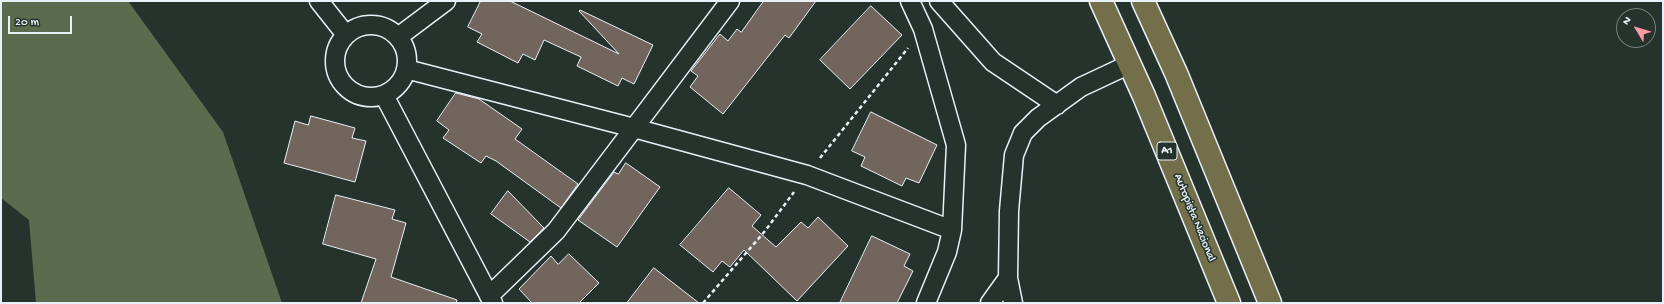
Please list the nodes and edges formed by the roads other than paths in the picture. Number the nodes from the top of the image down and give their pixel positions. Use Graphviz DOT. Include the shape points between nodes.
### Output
graph roads {
  1 [pos="319,1"];
  2 [pos="446,1"];
  3 [pos="730,1"];
  4 [pos="910,1"];
  5 [pos="939,1"];
  6 [pos="1101,1"];
  7 [pos="1143,1"];
  8 [pos="346,35"];
  9 [pos="398,37"];
  10 [pos="1130,64"];
  11 [pos="406,69"];
  12 [pos="384,95"];
  13 [pos="1057,105"];
  14 [pos="634,128"];
  15 [pos="952,230"];
  16 [pos="1008,278"];
  17 [pos="491,299"];
  18 [pos="926,303"];
  19 [pos="990,303"];
  20 [pos="1013,303"];
  21 [pos="1229,303"];
  22 [pos="1270,303"];
  1 -- 8 [label="street"];
  2 -- 9 [label="street"];
  3 -- 14 [label="street"];
  4 -- 15 [label="street" via="923,29 956,145"];
  5 -- 13 [label="street" via="993,62"];
  6 -- 10 [label="highway, Autopista Nacional / A1"];
  7 -- 22 [label="highway" via="1176,73"];
  8 -- 9 [label="street" via="356,28 367,25 384,28"];
  8 -- 12 [label="street" via="335,57 335,69 340,81 348,90 359,96 371,98"];
  9 -- 11 [label="street" via="407,58"];
  10 -- 13 [label="street" via="1081,87"];
  10 -- 21 [label="highway, Autopista Nacional / A1"];
  11 -- 12 [label="street" via="402,80"];
  11 -- 14 [label="street"];
  12 -- 17 [label="street"];
  13 -- 16 [label="street" via="1038,118 1023,133 1014,155 1009,211"];
  14 -- 15 [label="street" via="807,175"];
  14 -- 17 [label="street" via="556,231"];
  15 -- 18 [label="street" via="948,252"];
  16 -- 19 [label="street"];
  16 -- 20 [label="street"];
}
